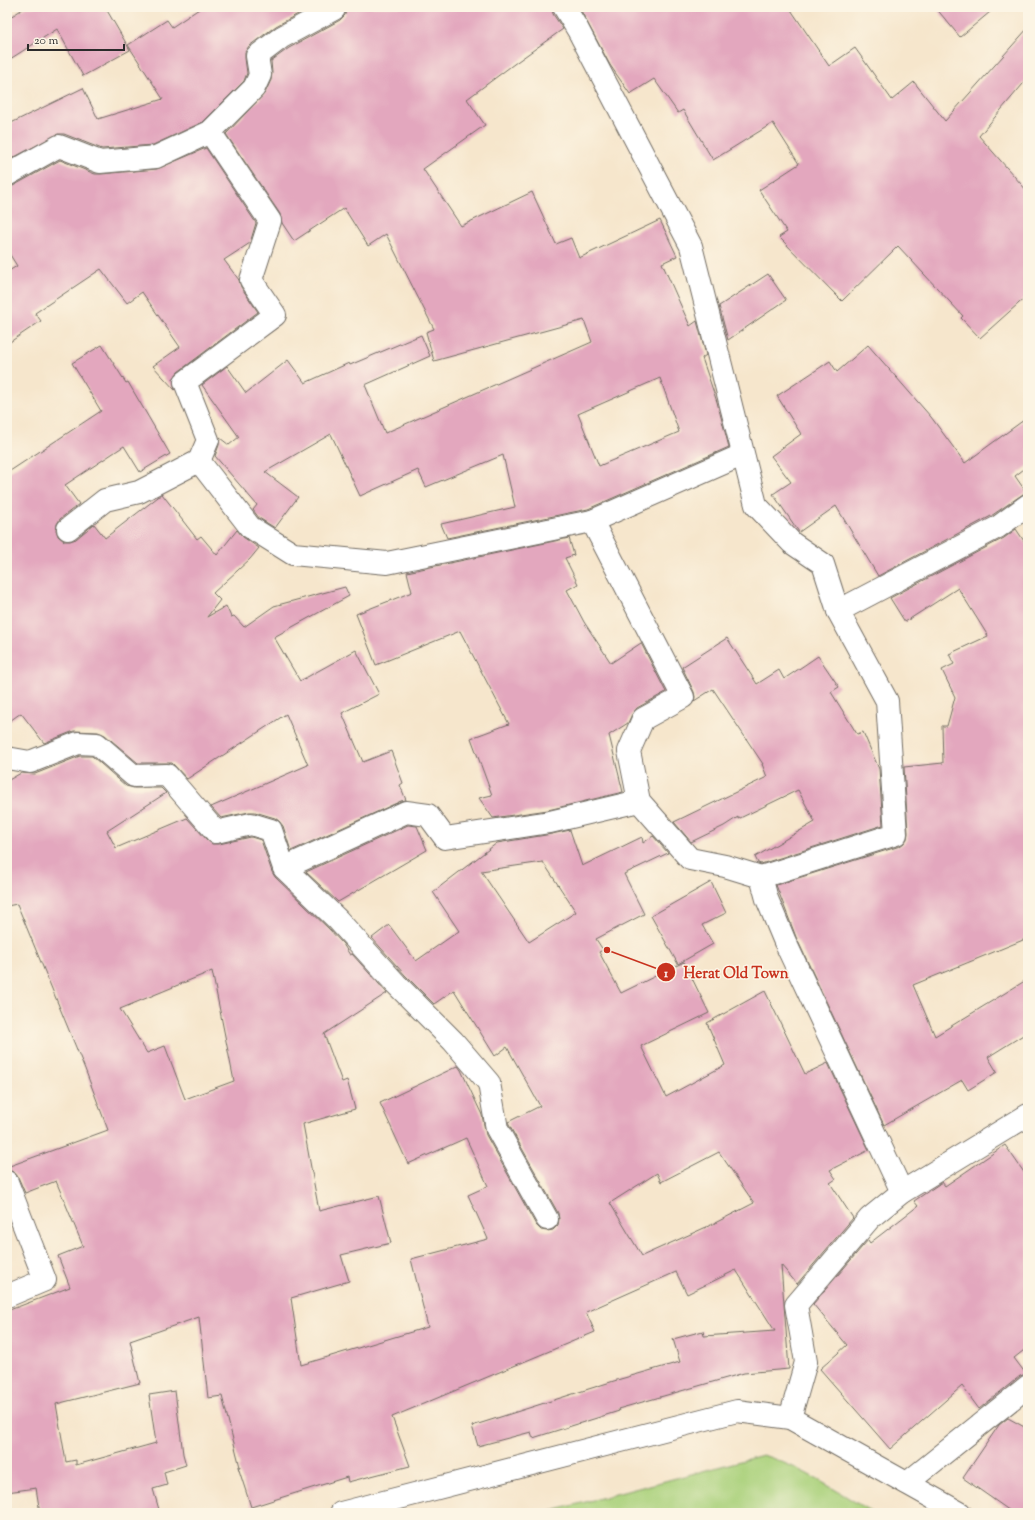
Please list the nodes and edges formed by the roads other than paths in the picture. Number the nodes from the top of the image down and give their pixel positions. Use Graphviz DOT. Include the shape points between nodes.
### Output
graph roads {
  1 [pos="334,7"];
  2 [pos="564,7"];
  3 [pos="210,132"];
  4 [pos="7,175"];
  5 [pos="742,455"];
  6 [pos="199,461"];
  7 [pos="1028,505"];
  8 [pos="592,522"];
  9 [pos="68,529"];
  10 [pos="838,611"];
  11 [pos="7,758"];
  12 [pos="639,801"];
  13 [pos="284,868"];
  14 [pos="761,877"];
  15 [pos="1028,1115"];
  16 [pos="7,1182"];
  17 [pos="902,1192"];
  18 [pos="547,1219"];
  19 [pos="7,1296"];
  20 [pos="1028,1386"];
  21 [pos="790,1418"];
  22 [pos="907,1483"];
  23 [pos="341,1513"];
  24 [pos="960,1513"];
  1 -- 3 [label="street" via="282,37 257,56 260,75 254,88"];
  2 -- 5 [label="street" via="691,246"];
  3 -- 4 [label="street" via="156,157 100,162 59,146"];
  3 -- 6 [label="street" via="270,221 251,280 275,315 185,382 208,440"];
  5 -- 8 [label="street"];
  5 -- 10 [label="street" via="756,505 792,544 822,564"];
  6 -- 8 [label="street" via="250,527 293,554 387,563"];
  6 -- 9 [label="street" via="139,492 105,500"];
  7 -- 10 [label="street" via="998,527"];
  8 -- 12 [label="street" via="683,697 643,719 629,751"];
  10 -- 14 [label="street" via="887,701 896,834"];
  11 -- 13 [label="street" via="30,762 78,743 97,744 134,776 167,775 216,832 251,824 271,830"];
  12 -- 13 [label="street" via="550,822 445,838 428,815 406,812"];
  12 -- 14 [label="street" via="690,859 726,866"];
  13 -- 18 [label="street" via="338,920 396,984 453,1041 489,1083 497,1129"];
  14 -- 17 [label="street" via="785,942"];
  15 -- 17 [label="street"];
  16 -- 19 [label="street" via="45,1280"];
  17 -- 21 [label="street" via="870,1218 796,1305 806,1362"];
  20 -- 22 [label="street"];
  21 -- 22 [label="street"];
  21 -- 23 [label="street" via="737,1411"];
  22 -- 24 [label="street"];
}
